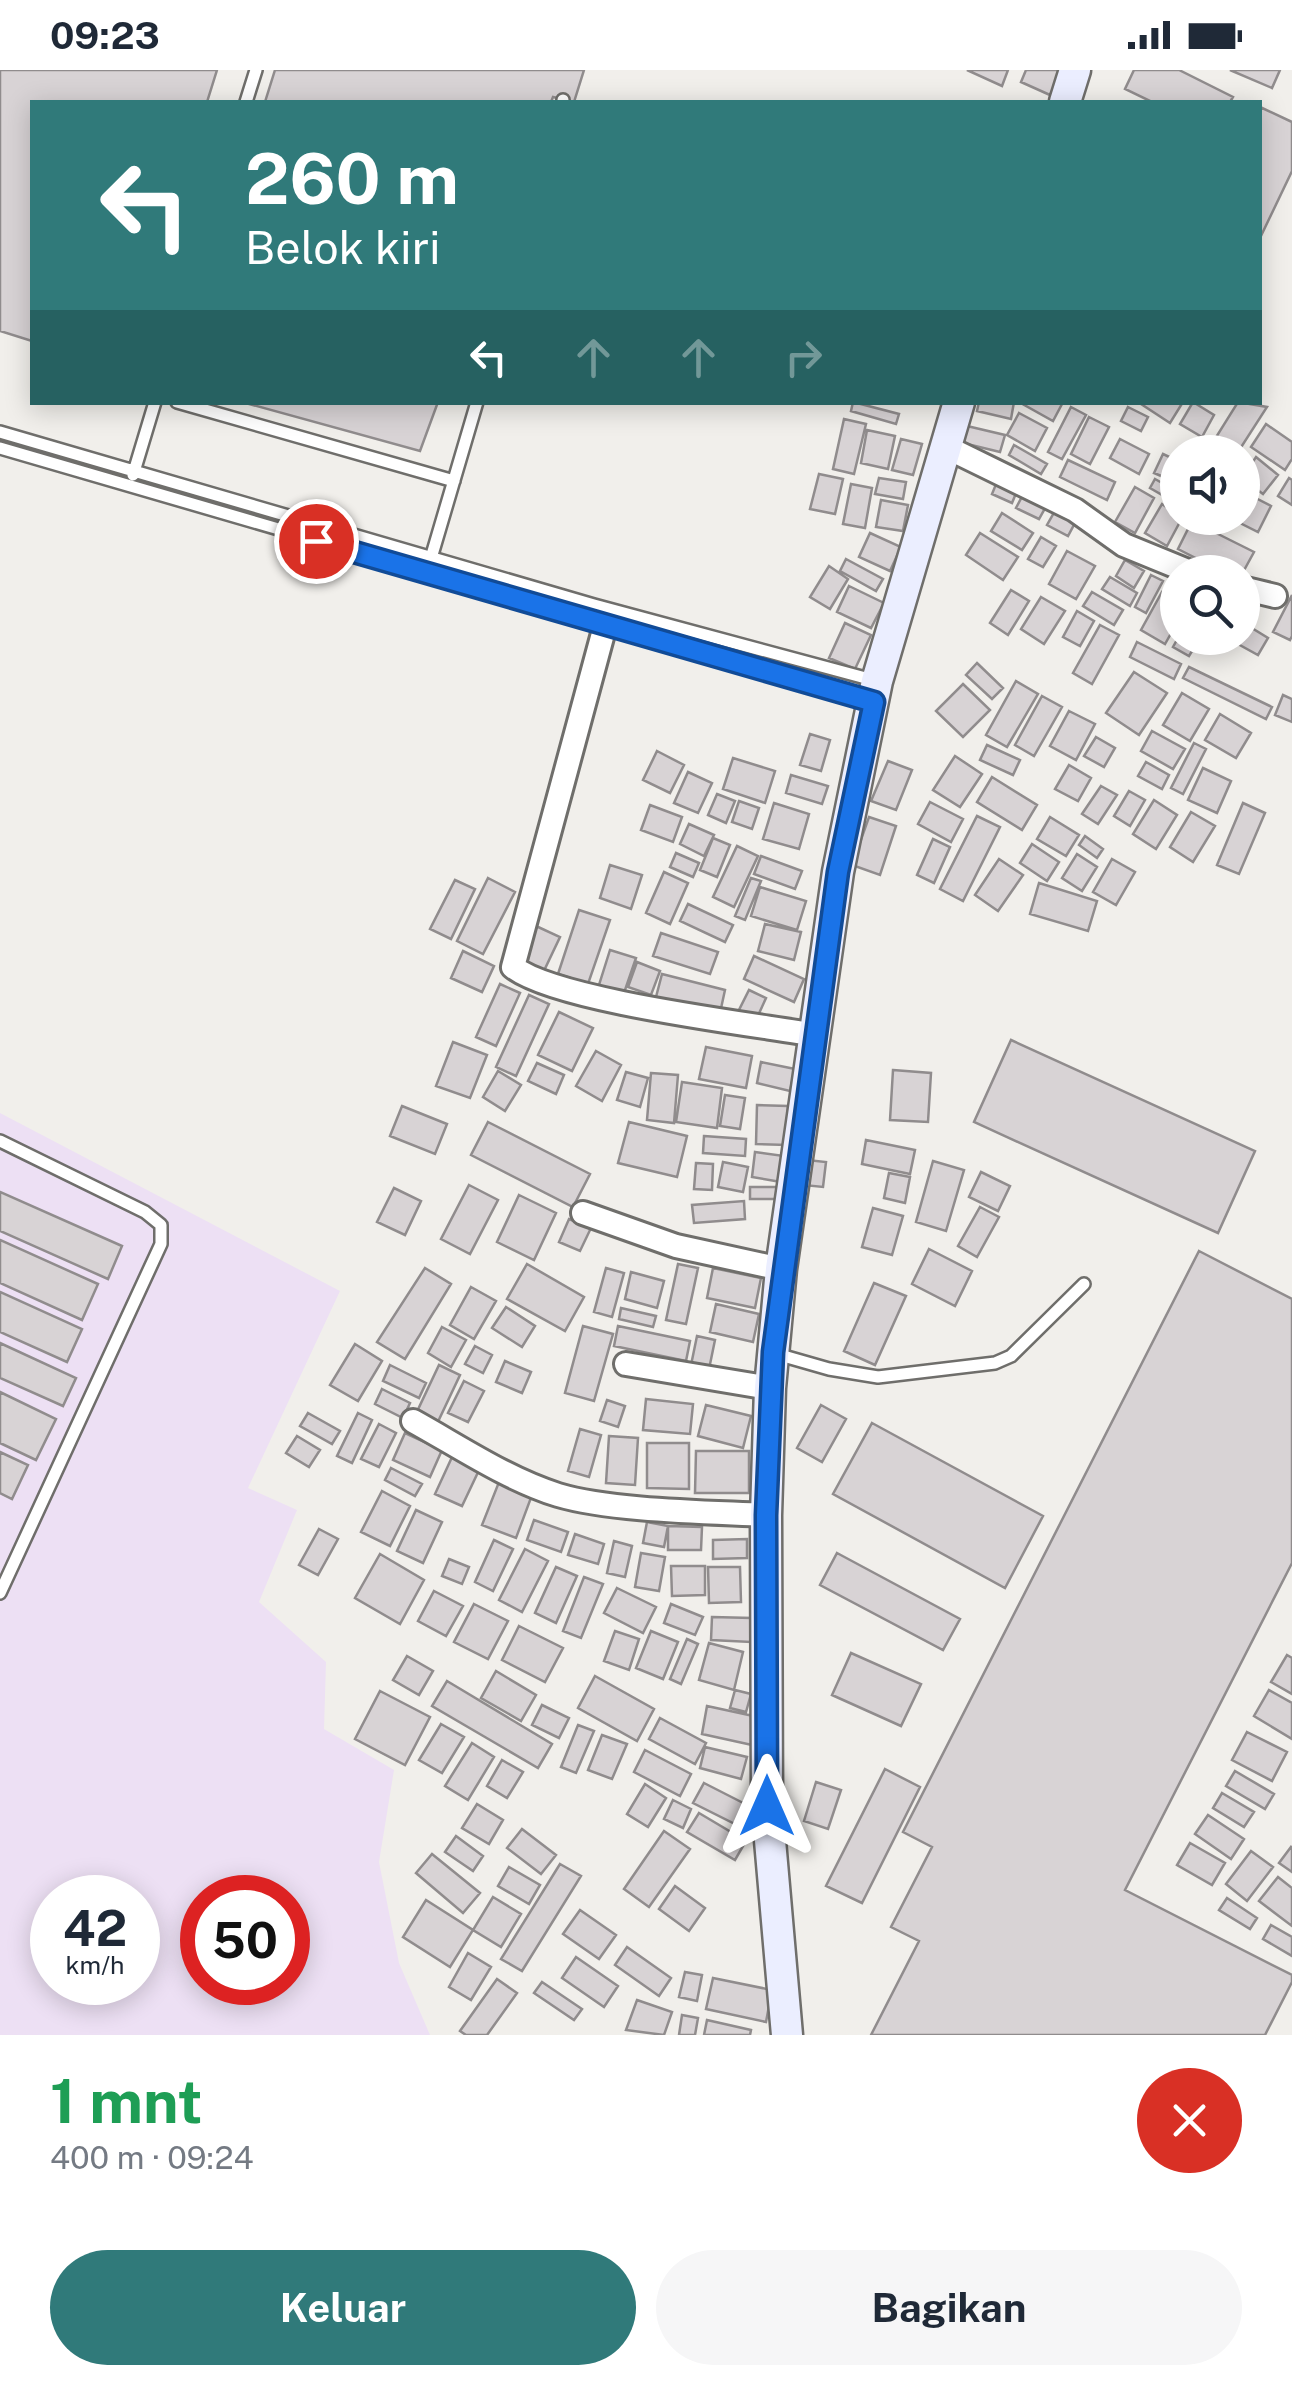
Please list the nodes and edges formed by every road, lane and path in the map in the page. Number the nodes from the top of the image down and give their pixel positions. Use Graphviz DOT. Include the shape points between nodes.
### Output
graph roads {
  1 [pos="256,70"];
  2 [pos="1075,70"];
  3 [pos="247,100"];
  4 [pos="1066,100"];
  5 [pos="153,405"];
  6 [pos="188,405"];
  7 [pos="475,405"];
  8 [pos="959,405"];
  9 [pos="0,432"];
  10 [pos="944,446"];
  11 [pos="0,448"];
  12 [pos="134,472"];
  13 [pos="454,480"];
  14 [pos="130,487"];
  15 [pos="431,559"];
  16 [pos="1160,560"];
  17 [pos="427,574"];
  18 [pos="1260,592"];
  19 [pos="1274,596"];
  20 [pos="605,626"];
  21 [pos="876,691"];
  22 [pos="816,1035"];
  23 [pos="0,1141"];
  24 [pos="583,1213"];
  25 [pos="781,1269"];
  26 [pos="1084,1284"];
  27 [pos="773,1352"];
  28 [pos="626,1364"];
  29 [pos="770,1388"];
  30 [pos="413,1421"];
  31 [pos="766,1515"];
  32 [pos="1,1586"];
  33 [pos="787,2035"];
  1 -- 3 [label="lane"];
  2 -- 4 [label="main road"];
  5 -- 12 [label="lane"];
  6 -- 13 [label="lane"];
  7 -- 13 [label="lane"];
  8 -- 10 [label="main road"];
  9 -- 12 [label="lane"];
  10 -- 16 [label="street"];
  10 -- 21 [label="main road"];
  11 -- 14 [label="lane"];
  12 -- 14 [label="lane"];
  12 -- 15 [label="lane"];
  13 -- 15 [label="lane"];
  14 -- 17 [label="lane"];
  15 -- 17 [label="lane"];
  15 -- 21 [label="lane"];
  17 -- 20 [label="lane"];
  18 -- 19 [label="street"];
  20 -- 21 [label="lane"];
  20 -- 22 [label="street" via="513,967 526,978 607,998"];
  21 -- 22 [label="main road" via="838,872"];
  22 -- 25 [label="main road"];
  23 -- 32 [label="lane" via="145,1212 161,1226 162,1244"];
  24 -- 25 [label="street" via="676,1246"];
  25 -- 27 [label="main road"];
  26 -- 27 [label="lane" via="1012,1356 995,1363 878,1377"];
  27 -- 29 [label="main road"];
  28 -- 29 [label="street"];
  29 -- 31 [label="main road"];
  30 -- 31 [label="street" via="560,1496"];
  31 -- 33 [label="main road" via="767,1806"];
}
